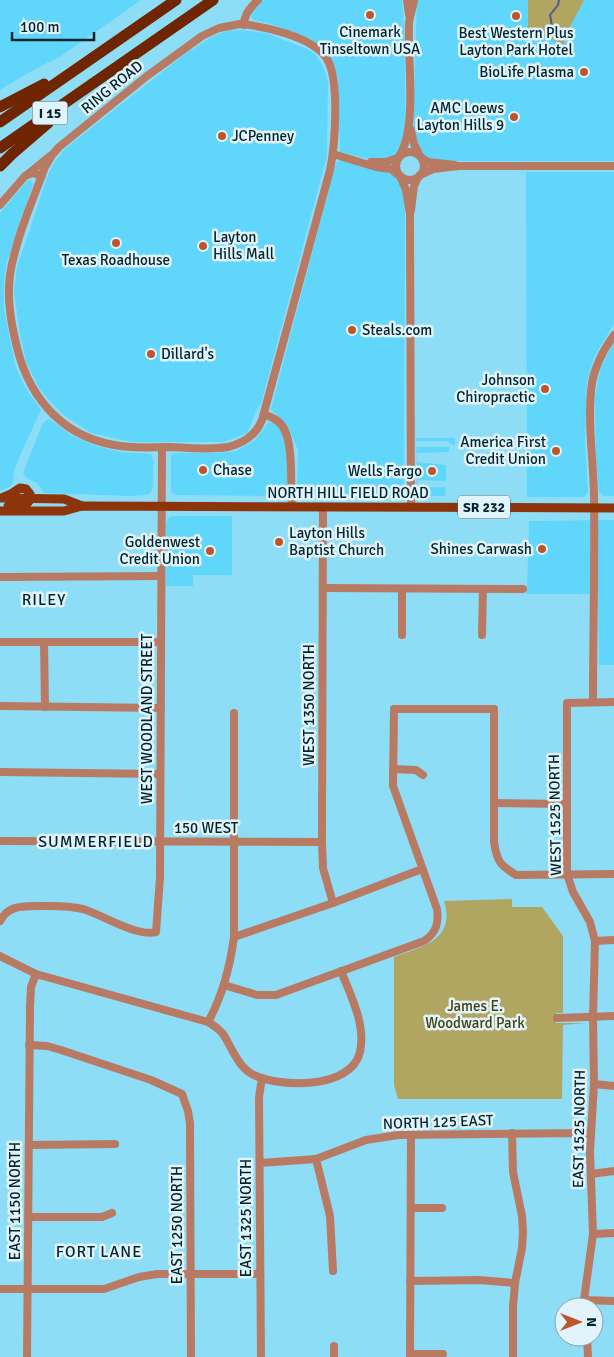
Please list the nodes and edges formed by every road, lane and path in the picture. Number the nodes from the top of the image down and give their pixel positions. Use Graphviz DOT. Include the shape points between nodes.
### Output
graph roads {
  1 [pos="176,0"];
  2 [pos="212,0"];
  3 [pos="258,0"];
  4 [pos="408,0"];
  5 [pos="414,0"];
  6 [pos="409,22"];
  7 [pos="244,25"];
  8 [pos="82,64"];
  9 [pos="101,78"];
  10 [pos="0,107"];
  11 [pos="0,122"];
  12 [pos="410,123"];
  13 [pos="0,148"];
  14 [pos="333,154"];
  15 [pos="52,155"];
  16 [pos="398,157"];
  17 [pos="421,157"];
  18 [pos="361,162"];
  19 [pos="0,166"];
  20 [pos="459,166"];
  21 [pos="614,166"];
  22 [pos="28,174"];
  23 [pos="399,175"];
  24 [pos="42,176"];
  25 [pos="419,176"];
  26 [pos="0,205"];
  27 [pos="410,214"];
  28 [pos="614,334"];
  29 [pos="264,414"];
  30 [pos="162,448"];
  31 [pos="0,498"];
  32 [pos="30,498"];
  33 [pos="0,506"];
  34 [pos="82,506"];
  35 [pos="161,506"];
  36 [pos="292,506"];
  37 [pos="322,507"];
  38 [pos="411,507"];
  39 [pos="594,507"];
  40 [pos="614,508"];
  41 [pos="0,511"];
  42 [pos="161,576"];
  43 [pos="0,577"];
  44 [pos="323,588"];
  45 [pos="482,588"];
  46 [pos="402,589"];
  47 [pos="523,589"];
  48 [pos="402,634"];
  49 [pos="482,635"];
  50 [pos="0,642"];
  51 [pos="44,642"];
  52 [pos="161,642"];
  53 [pos="593,702"];
  54 [pos="614,702"];
  55 [pos="0,706"];
  56 [pos="45,707"];
  57 [pos="160,708"];
  58 [pos="234,712"];
  59 [pos="393,769"];
  60 [pos="0,772"];
  61 [pos="160,774"];
  62 [pos="423,775"];
  63 [pos="494,803"];
  64 [pos="567,804"];
  65 [pos="0,841"];
  66 [pos="160,842"];
  67 [pos="234,842"];
  68 [pos="322,842"];
  69 [pos="422,869"];
  70 [pos="567,874"];
  71 [pos="614,874"];
  72 [pos="333,902"];
  73 [pos="0,921"];
  74 [pos="234,937"];
  75 [pos="614,940"];
  76 [pos="595,941"];
  77 [pos="0,956"];
  78 [pos="341,971"];
  79 [pos="36,974"];
  80 [pos="595,980"];
  81 [pos="224,985"];
  82 [pos="614,1016"];
  83 [pos="593,1017"];
  84 [pos="557,1018"];
  85 [pos="208,1022"];
  86 [pos="29,1045"];
  87 [pos="262,1078"];
  88 [pos="594,1084"];
  89 [pos="614,1086"];
  90 [pos="590,1132"];
  91 [pos="512,1133"];
  92 [pos="411,1135"];
  93 [pos="115,1144"];
  94 [pos="29,1145"];
  95 [pos="316,1159"];
  96 [pos="260,1163"];
  97 [pos="614,1171"];
  98 [pos="591,1174"];
  99 [pos="411,1208"];
  100 [pos="442,1208"];
  101 [pos="112,1213"];
  102 [pos="28,1217"];
  103 [pos="614,1233"];
  104 [pos="593,1234"];
  105 [pos="333,1271"];
  106 [pos="191,1273"];
  107 [pos="260,1274"];
  108 [pos="410,1281"];
  109 [pos="515,1283"];
  110 [pos="0,1289"];
  111 [pos="28,1289"];
  112 [pos="585,1297"];
  113 [pos="334,1346"];
  114 [pos="442,1354"];
  115 [pos="410,1355"];
  116 [pos="27,1357"];
  117 [pos="192,1357"];
  118 [pos="261,1357"];
  119 [pos="334,1357"];
  120 [pos="513,1357"];
  1 -- 8 [label="highway, I 15"];
  2 -- 9 [label="highway, I 15"];
  3 -- 7 [label="street" via="248,10"];
  4 -- 6 [label="street"];
  5 -- 6 [label="street"];
  6 -- 12 [label="street"];
  7 -- 14 [label="street, RING ROAD" via="265,28 305,42 327,59 334,80"];
  7 -- 15 [label="street, RING ROAD" via="225,26 202,36 139,82"];
  8 -- 10 [label="highway"];
  8 -- 11 [label="highway, I 15"];
  9 -- 13 [label="highway, I 15"];
  9 -- 19 [label="highway"];
  12 -- 16 [label="street" via="407,142"];
  12 -- 17 [label="street" via="413,142"];
  14 -- 18 [label="street"];
  14 -- 29 [label="street, RING ROAD"];
  15 -- 22 [label="street"];
  15 -- 24 [label="street, RING ROAD"];
  16 -- 17 [label="street" via="411,152"];
  16 -- 18 [label="street" via="386,162"];
  16 -- 23 [label="street" via="395,166"];
  17 -- 20 [label="street" via="430,162"];
  17 -- 25 [label="street" via="424,166"];
  18 -- 23 [label="street" via="392,169"];
  20 -- 21 [label="street"];
  20 -- 25 [label="street" via="433,169"];
  22 -- 24 [label="street"];
  22 -- 26 [label="street"];
  23 -- 25 [label="street" via="409,180"];
  23 -- 27 [label="street" via="406,190"];
  24 -- 30 [label="street, RING ROAD" via="14,254 10,280 11,320 25,375 43,404 76,432 116,446"];
  25 -- 27 [label="street" via="414,186"];
  27 -- 38 [label="street"];
  28 -- 39 [label="street" via="601,354 592,381 590,442"];
  29 -- 30 [label="street, RING ROAD" via="252,436 234,446"];
  29 -- 36 [label="street" via="280,423 287,437 291,456"];
  30 -- 35 [label="street, WEST WOODLAND STREET"];
  31 -- 32 [label="main road, SR 232"];
  32 -- 33 [label="main road" via="24,506"];
  32 -- 34 [label="main road, SR 232" via="64,499"];
  34 -- 35 [label="main road, NORTH HILL FIELD ROAD / SR 232"];
  34 -- 41 [label="main road, SR 232" via="64,511"];
  35 -- 36 [label="main road, NORTH HILL FIELD ROAD / SR 232"];
  35 -- 42 [label="street, WEST WOODLAND STREET"];
  36 -- 37 [label="main road, NORTH HILL FIELD ROAD / SR 232"];
  37 -- 38 [label="main road, NORTH HILL FIELD ROAD / SR 232"];
  37 -- 44 [label="street, WEST 1350 NORTH"];
  38 -- 39 [label="main road, NORTH HILL FIELD ROAD / SR 232"];
  39 -- 40 [label="main road, NORTH HILL FIELD ROAD / SR 232"];
  39 -- 53 [label="street"];
  42 -- 43 [label="street"];
  42 -- 52 [label="street, WEST WOODLAND STREET"];
  44 -- 46 [label="street"];
  44 -- 68 [label="street, WEST 1350 NORTH"];
  45 -- 46 [label="street"];
  45 -- 47 [label="street"];
  45 -- 49 [label="street"];
  46 -- 48 [label="street"];
  50 -- 51 [label="street"];
  51 -- 52 [label="street"];
  51 -- 56 [label="street"];
  52 -- 57 [label="street, WEST WOODLAND STREET"];
  53 -- 54 [label="street"];
  53 -- 64 [label="street, WEST 1525 NORTH" via="567,703"];
  55 -- 56 [label="street"];
  56 -- 57 [label="street"];
  57 -- 61 [label="street, WEST WOODLAND STREET"];
  58 -- 67 [label="street"];
  59 -- 62 [label="street" via="416,770"];
  59 -- 63 [label="street" via="394,709 494,709"];
  59 -- 69 [label="street" via="393,786"];
  60 -- 61 [label="street"];
  61 -- 66 [label="street, WEST WOODLAND STREET"];
  63 -- 64 [label="street"];
  63 -- 70 [label="street" via="496,858 503,867 516,875"];
  64 -- 70 [label="street, WEST 1525 NORTH"];
  65 -- 66 [label="street, 150 WEST"];
  66 -- 67 [label="street, 150 WEST"];
  66 -- 73 [label="street, WEST WOODLAND STREET" via="156,932 149,934 70,906 20,906 5,913"];
  67 -- 68 [label="street, 150 WEST"];
  67 -- 74 [label="street"];
  68 -- 72 [label="street, WEST 1350 NORTH" via="323,868"];
  69 -- 72 [label="street"];
  69 -- 78 [label="street" via="437,909 437,928 432,935 424,941"];
  70 -- 71 [label="street"];
  70 -- 76 [label="street, WEST 1525 NORTH" via="590,922"];
  72 -- 74 [label="street"];
  74 -- 81 [label="street"];
  75 -- 76 [label="street"];
  76 -- 80 [label="street, WEST 1525 NORTH"];
  77 -- 79 [label="street"];
  78 -- 81 [label="street" via="276,995 257,995"];
  78 -- 87 [label="street" via="355,1007 361,1040 360,1053 354,1064 342,1074 314,1083"];
  79 -- 85 [label="street"];
  79 -- 86 [label="street, EAST 1150 NORTH" via="31,988"];
  80 -- 83 [label="street, EAST 1525 NORTH"];
  81 -- 85 [label="street"];
  82 -- 83 [label="street"];
  83 -- 84 [label="street"];
  83 -- 88 [label="street, EAST 1525 NORTH"];
  85 -- 87 [label="street" via="222,1032 249,1073"];
  86 -- 94 [label="street, EAST 1150 NORTH"];
  86 -- 106 [label="street, EAST 1250 NORTH" via="62,1050 182,1094 190,1124"];
  87 -- 96 [label="street, EAST 1325 NORTH" via="259,1097"];
  88 -- 89 [label="street"];
  88 -- 90 [label="street, EAST 1525 NORTH"];
  90 -- 91 [label="street, NORTH 125 EAST"];
  90 -- 98 [label="street, EAST 1525 NORTH"];
  91 -- 92 [label="street, NORTH 125 EAST"];
  91 -- 109 [label="street" via="513,1172 523,1232"];
  92 -- 95 [label="street, NORTH 125 EAST" via="366,1140"];
  92 -- 99 [label="street"];
  93 -- 94 [label="street"];
  94 -- 102 [label="street, EAST 1150 NORTH"];
  95 -- 96 [label="street, NORTH 125 EAST"];
  95 -- 105 [label="street" via="330,1216"];
  96 -- 107 [label="street, EAST 1325 NORTH"];
  97 -- 98 [label="street"];
  98 -- 104 [label="street, EAST 1525 NORTH"];
  99 -- 100 [label="street"];
  99 -- 108 [label="street"];
  101 -- 102 [label="street" via="102,1217"];
  102 -- 111 [label="street, EAST 1150 NORTH"];
  103 -- 104 [label="street"];
  104 -- 112 [label="street, EAST 1525 NORTH"];
  106 -- 107 [label="street"];
  106 -- 111 [label="street" via="139,1277 104,1289"];
  106 -- 117 [label="street, EAST 1250 NORTH"];
  107 -- 118 [label="street, EAST 1325 NORTH"];
  108 -- 109 [label="street"];
  108 -- 115 [label="street"];
  109 -- 120 [label="street"];
  110 -- 111 [label="street"];
  111 -- 116 [label="street, EAST 1150 NORTH"];
  113 -- 119 [label="street"];
  114 -- 115 [label="street"];
}
